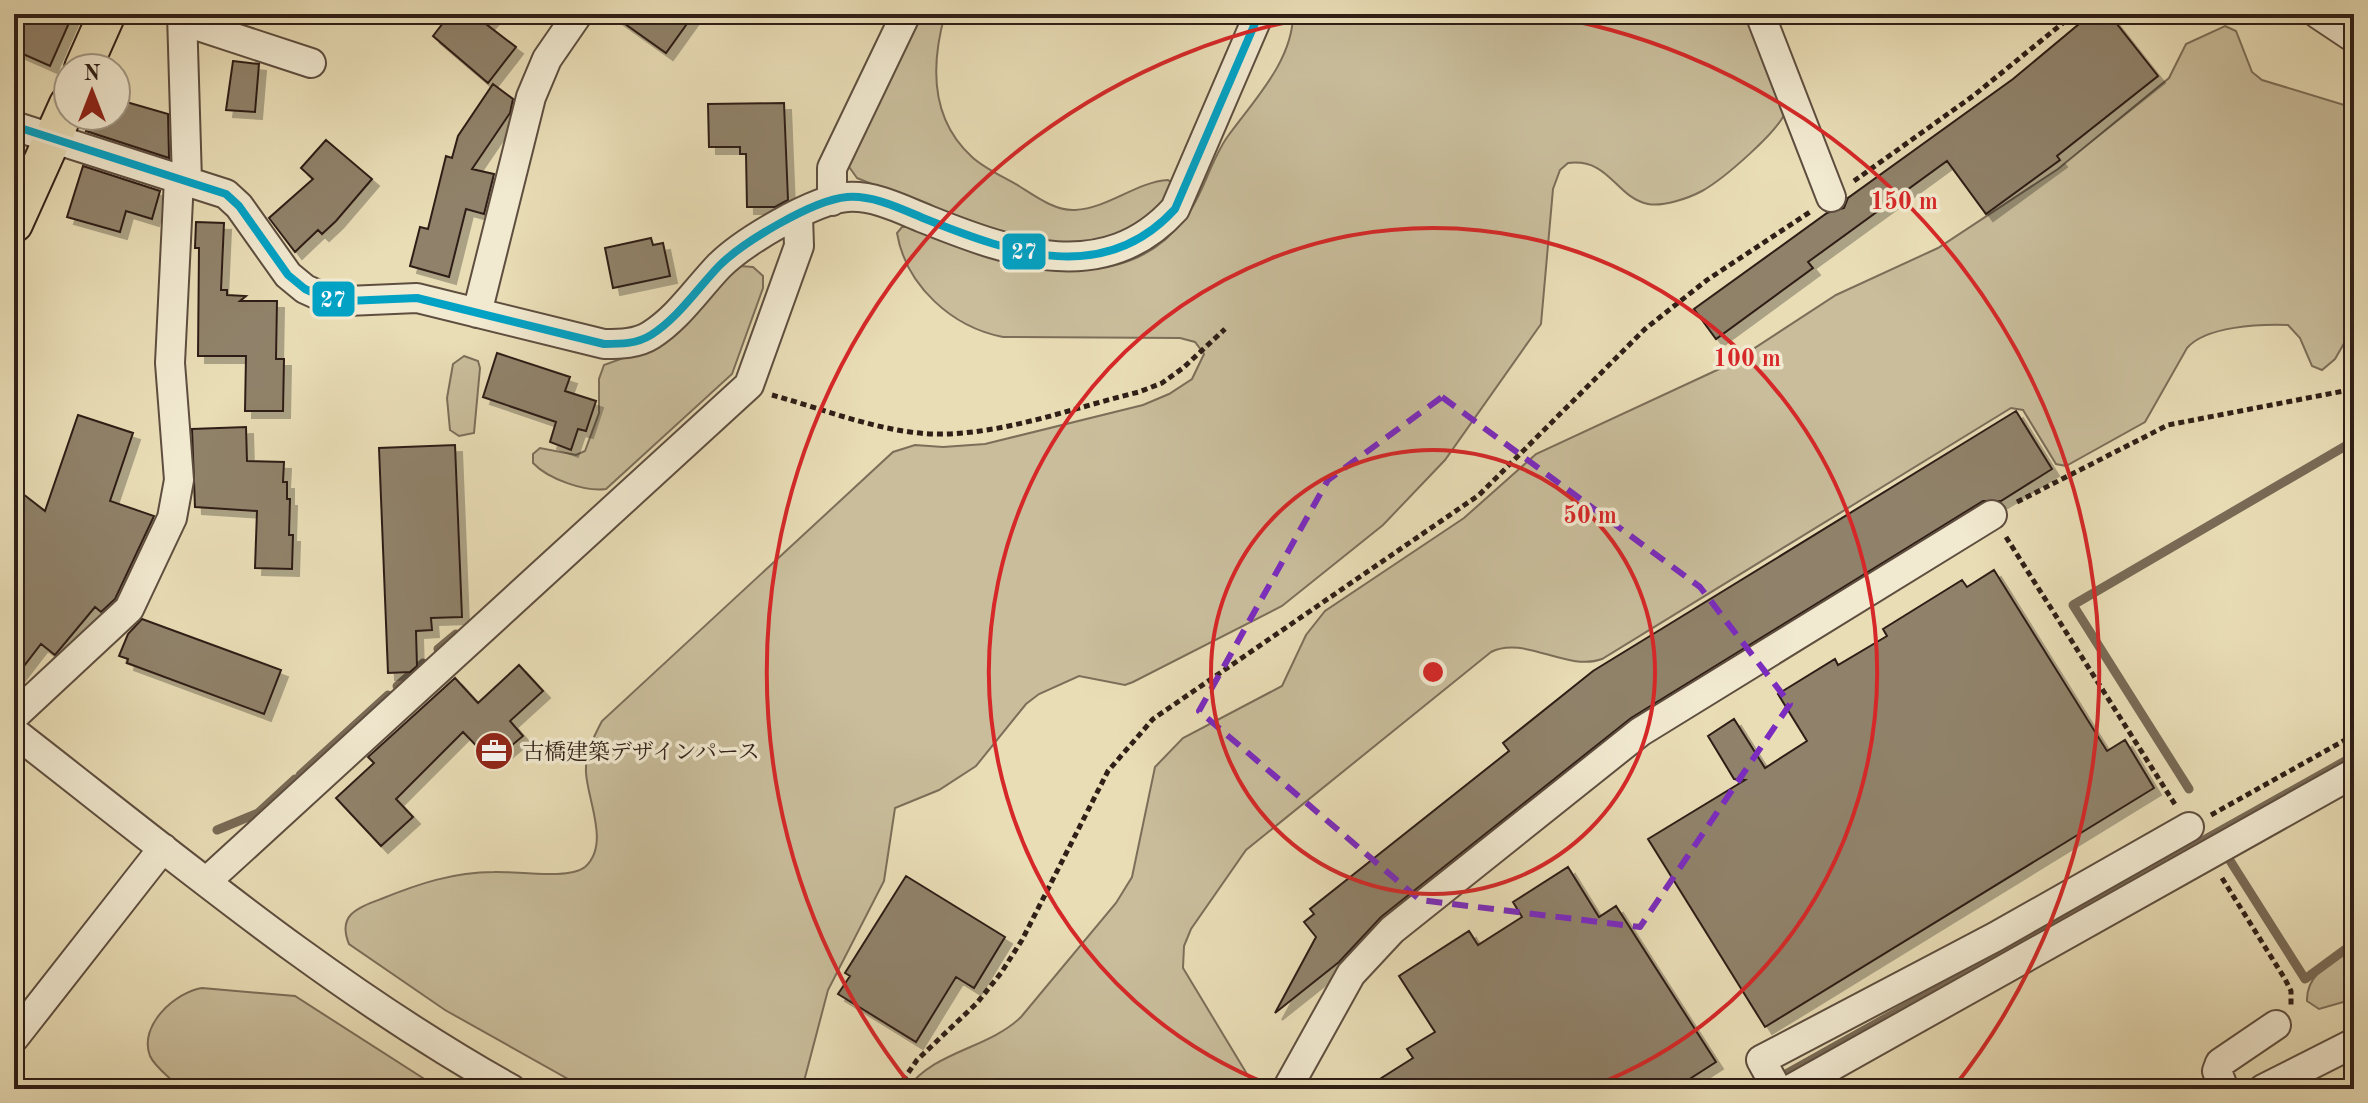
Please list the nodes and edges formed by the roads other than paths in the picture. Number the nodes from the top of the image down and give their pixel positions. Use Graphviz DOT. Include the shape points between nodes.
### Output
graph roads {
  1 [pos="107,14"];
  2 [pos="578,14"];
  3 [pos="906,14"];
  4 [pos="1259,14"];
  5 [pos="1760,14"];
  6 [pos="2318,14"];
  7 [pos="182,18"];
  8 [pos="2354,38"];
  9 [pos="90,52"];
  10 [pos="311,63"];
  11 [pos="14,126"];
  12 [pos="56,132"];
  13 [pos="52,140"];
  14 [pos="183,180"];
  15 [pos="1831,197"];
  16 [pos="832,201"];
  17 [pos="798,216"];
  18 [pos="14,224"];
  19 [pos="477,313"];
  20 [pos="1992,515"];
  21 [pos="14,716"];
  22 [pos="14,732"];
  23 [pos="2354,773"];
  24 [pos="2189,827"];
  25 [pos="163,848"];
  26 [pos="207,881"];
  27 [pos="2276,1025"];
  28 [pos="14,1038"];
  29 [pos="2354,1043"];
  30 [pos="1777,1083"];
  31 [pos="511,1089"];
  32 [pos="1287,1089"];
  33 [pos="2224,1089"];
  34 [pos="2263,1089"];
  1 -- 9 [label="main road"];
  2 -- 19 [label="street" via="534,87"];
  3 -- 16 [label="street" via="832,168"];
  4 -- 16 [label="street" via="1175,209 1131,246 1103,255 1031,253 988,243 867,198"];
  5 -- 15 [label="street"];
  6 -- 8 [label="street"];
  7 -- 10 [label="street"];
  7 -- 14 [label="street"];
  11 -- 13 [label="street"];
  12 -- 13 [label="main road"];
  13 -- 14 [label="street"];
  13 -- 18 [label="main road"];
  14 -- 19 [label="street" via="226,194 288,275 305,289 347,301 417,298"];
  14 -- 21 [label="street" via="170,363 179,480 172,518 129,609"];
  16 -- 17 [label="street"];
  17 -- 19 [label="street" via="733,255 667,323 649,337 627,344 604,344"];
  17 -- 26 [label="street" via="799,246 749,385"];
  20 -- 32 [label="street" via="1640,732 1392,930 1351,974"];
  22 -- 25 [label="street"];
  23 -- 30 [label="street"];
  24 -- 30 [label="street" via="1761,1060"];
  25 -- 26 [label="street"];
  25 -- 28 [label="street"];
  26 -- 31 [label="street" via="371,1003"];
  27 -- 33 [label="street" via="2220,1063 2217,1071"];
  29 -- 34 [label="street"];
}
